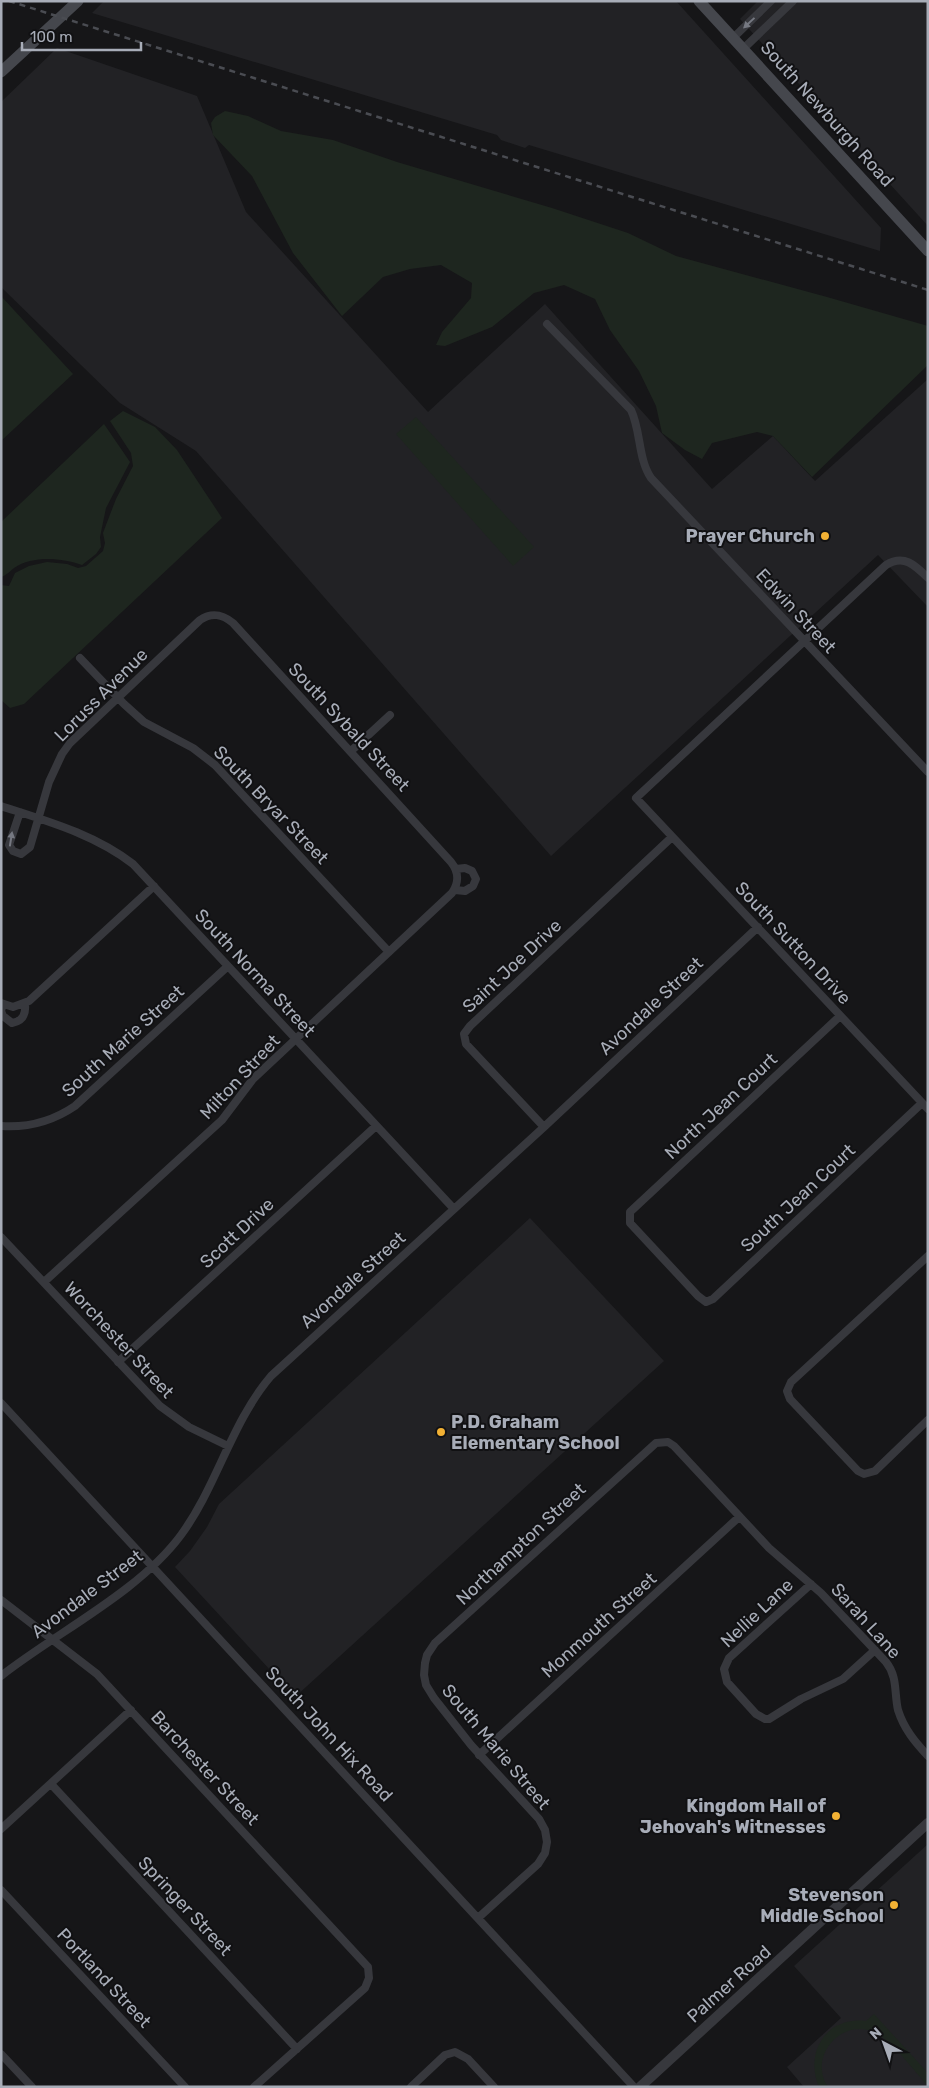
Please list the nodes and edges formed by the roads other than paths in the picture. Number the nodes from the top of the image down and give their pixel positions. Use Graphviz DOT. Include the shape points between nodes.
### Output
graph roads {
  1 [pos="78,1"];
  2 [pos="699,1"];
  3 [pos="771,1"];
  4 [pos="793,1"];
  5 [pos="733,38"];
  6 [pos="743,49"];
  7 [pos="1,72"];
  8 [pos="928,251"];
  9 [pos="547,324"];
  10 [pos="928,578"];
  11 [pos="214,614"];
  12 [pos="804,641"];
  13 [pos="80,658"];
  14 [pos="117,697"];
  15 [pos="390,715"];
  16 [pos="351,751"];
  17 [pos="928,772"];
  18 [pos="1,806"];
  19 [pos="20,812"];
  20 [pos="39,819"];
  21 [pos="672,837"];
  22 [pos="456,869"];
  23 [pos="476,879"];
  24 [pos="154,886"];
  25 [pos="455,890"];
  26 [pos="758,927"];
  27 [pos="389,952"];
  28 [pos="228,966"];
  29 [pos="2,1003"];
  30 [pos="25,1004"];
  31 [pos="840,1016"];
  32 [pos="296,1039"];
  33 [pos="922,1103"];
  34 [pos="928,1110"];
  35 [pos="1,1126"];
  36 [pos="376,1126"];
  37 [pos="544,1127"];
  38 [pos="454,1209"];
  39 [pos="1,1238"];
  40 [pos="928,1256"];
  41 [pos="44,1282"];
  42 [pos="693,1291"];
  43 [pos="118,1362"];
  44 [pos="1,1403"];
  45 [pos="928,1420"];
  46 [pos="228,1446"];
  47 [pos="739,1517"];
  48 [pos="152,1566"];
  49 [pos="811,1584"];
  50 [pos="1,1600"];
  51 [pos="53,1639"];
  52 [pos="875,1650"];
  53 [pos="1,1676"];
  54 [pos="426,1685"];
  55 [pos="131,1710"];
  56 [pos="479,1755"];
  57 [pos="928,1756"];
  58 [pos="51,1784"];
  59 [pos="928,1823"];
  60 [pos="1,1829"];
  61 [pos="1,1890"];
  62 [pos="478,1918"];
  63 [pos="297,2049"];
  64 [pos="1,2054"];
  65 [pos="32,2087"];
  66 [pos="185,2087"];
  67 [pos="254,2087"];
  68 [pos="411,2087"];
  69 [pos="494,2087"];
  70 [pos="634,2087"];
  71 [pos="640,2087"];
  1 -- 7 [label="main road"];
  2 -- 5 [label="main road, South Newburgh Road"];
  3 -- 5 [label="street, one-way"];
  4 -- 6 [label="street"];
  5 -- 6 [label="main road, South Newburgh Road"];
  6 -- 8 [label="main road, South Newburgh Road"];
  9 -- 12 [label="street, Edwin Street" via="631,410 651,478"];
  10 -- 12 [label="street" via="910,561 892,561"];
  11 -- 14 [label="street, Loruss Avenue" via="200,620"];
  11 -- 16 [label="street, South Sybald Street" via="233,623"];
  12 -- 17 [label="street, Edwin Street"];
  12 -- 21 [label="street, South Sutton Drive" via="636,798"];
  13 -- 14 [label="street, South Bryar Street"];
  14 -- 20 [label="street, Loruss Avenue" via="62,754 49,782"];
  14 -- 27 [label="street, South Bryar Street" via="144,722 193,748 215,765"];
  15 -- 16 [label="street"];
  16 -- 22 [label="street, South Sybald Street"];
  18 -- 19 [label="street, South Norma Street"];
  19 -- 20 [label="street, South Norma Street"];
  20 -- 19 [label="street, Loruss Avenue, one-way" via="30,847 24,854 16,853 9,843"];
  20 -- 24 [label="street, South Norma Street" via="106,845 133,864"];
  21 -- 26 [label="street, South Sutton Drive"];
  21 -- 37 [label="street, Saint Joe Drive" via="464,1034 466,1044"];
  22 -- 23 [label="street, South Sybald Street" via="472,871"];
  22 -- 25 [label="street, South Sybald Street"];
  23 -- 25 [label="street, Milton Street" via="465,892"];
  24 -- 28 [label="street, South Norma Street"];
  24 -- 30 [label="street"];
  25 -- 27 [label="street, Milton Street"];
  26 -- 31 [label="street, South Sutton Drive"];
  26 -- 37 [label="street, Avondale Street"];
  27 -- 32 [label="street, Milton Street"];
  28 -- 32 [label="street, South Norma Street"];
  28 -- 35 [label="street, South Marie Street" via="75,1106 46,1122"];
  29 -- 30 [label="street" via="13,1007"];
  29 -- 30 [label="street" via="2,1016 12,1023 22,1019"];
  31 -- 33 [label="street, South Sutton Drive"];
  31 -- 42 [label="street, North Jean Court" via="632,1210 629,1220"];
  32 -- 36 [label="street, South Norma Street"];
  32 -- 41 [label="street, Milton Street" via="253,1079 222,1120"];
  33 -- 34 [label="street, South Sutton Drive"];
  33 -- 42 [label="street, South Jean Court" via="713,1299 706,1302"];
  36 -- 38 [label="street, South Norma Street"];
  36 -- 43 [label="street, Scott Drive"];
  37 -- 38 [label="street, Avondale Street"];
  38 -- 46 [label="street, Avondale Street" via="271,1376 250,1403"];
  39 -- 41 [label="street, Worchester Street"];
  40 -- 45 [label="street" via="788,1386 788,1395 864,1474 875,1470"];
  41 -- 43 [label="street, Worchester Street"];
  43 -- 46 [label="street, Worchester Street" via="169,1413"];
  44 -- 48 [label="street, South John Hix Road"];
  46 -- 48 [label="street, Avondale Street" via="190,1521"];
  47 -- 49 [label="street, Sarah Lane" via="768,1548"];
  47 -- 54 [label="street, Northampton Street" via="674,1446 663,1442 650,1446 436,1643 425,1663"];
  47 -- 56 [label="street, Monmouth Street"];
  48 -- 51 [label="street, Avondale Street"];
  48 -- 62 [label="street, South John Hix Road"];
  49 -- 52 [label="street, Sarah Lane"];
  49 -- 52 [label="street, Nellie Lane" via="726,1663 724,1673 727,1682 756,1714 764,1719 773,1718 801,1699 843,1680"];
  50 -- 51 [label="street, Barchester Street"];
  51 -- 53 [label="street, Avondale Street"];
  51 -- 55 [label="street, Barchester Street" via="97,1674"];
  52 -- 57 [label="street, Sarah Lane" via="893,1674 902,1722"];
  54 -- 56 [label="street, South Marie Street"];
  55 -- 58 [label="street"];
  55 -- 63 [label="street, Barchester Street" via="364,1962 369,1972 365,1988"];
  56 -- 62 [label="street, South Marie Street" via="539,1820 547,1842 538,1864"];
  58 -- 60 [label="street"];
  58 -- 63 [label="street, Springer Street"];
  59 -- 71 [label="street, Palmer Road"];
  61 -- 66 [label="street, Portland Street"];
  62 -- 70 [label="street, South John Hix Road"];
  63 -- 67 [label="street"];
  64 -- 65 [label="street"];
  68 -- 69 [label="street" via="445,2055 455,2052 468,2059"];
}
